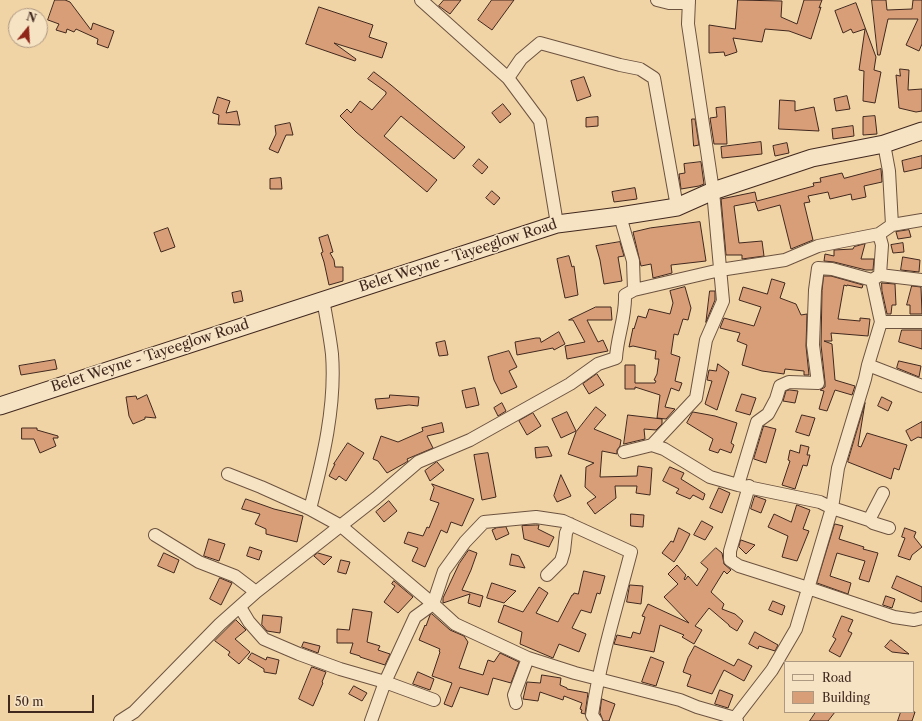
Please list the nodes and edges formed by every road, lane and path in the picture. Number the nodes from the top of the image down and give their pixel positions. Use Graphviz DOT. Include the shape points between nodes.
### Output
graph roads {
  1 [pos="421,0"];
  2 [pos="657,0"];
  3 [pos="689,2"];
  4 [pos="508,78"];
  5 [pos="922,132"];
  6 [pos="884,144"];
  7 [pos="714,191"];
  8 [pos="677,207"];
  9 [pos="620,216"];
  10 [pos="922,220"];
  11 [pos="557,224"];
  12 [pos="892,225"];
  13 [pos="879,234"];
  14 [pos="800,254"];
  15 [pos="818,268"];
  16 [pos="720,270"];
  17 [pos="876,278"];
  18 [pos="922,280"];
  19 [pos="634,290"];
  20 [pos="323,299"];
  21 [pos="881,322"];
  22 [pos="922,322"];
  23 [pos="868,365"];
  24 [pos="922,386"];
  25 [pos="0,406"];
  26 [pos="652,445"];
  27 [pos="624,452"];
  28 [pos="228,474"];
  29 [pos="743,485"];
  30 [pos="883,492"];
  31 [pos="832,508"];
  32 [pos="310,509"];
  33 [pos="869,520"];
  34 [pos="570,524"];
  35 [pos="341,526"];
  36 [pos="888,528"];
  37 [pos="155,535"];
  38 [pos="547,575"];
  39 [pos="808,588"];
  40 [pos="256,592"];
  41 [pos="433,604"];
  42 [pos="240,607"];
  43 [pos="922,618"];
  44 [pos="528,658"];
  45 [pos="599,679"];
  46 [pos="385,682"];
  47 [pos="434,700"];
  48 [pos="516,703"];
  49 [pos="137,716"];
  50 [pos="734,720"];
  51 [pos="120,721"];
  52 [pos="371,721"];
  53 [pos="596,721"];
  1 -- 4 [label="street"];
  2 -- 3 [label="street" via="669,3"];
  3 -- 7 [label="street" via="688,24"];
  4 -- 8 [label="street" via="522,59 540,43 640,69 654,78"];
  4 -- 11 [label="street" via="540,121"];
  5 -- 6 [label="main road, Belet Weyne - Tayeeglow Road"];
  6 -- 7 [label="main road, Belet Weyne - Tayeeglow Road" via="812,158"];
  6 -- 12 [label="street" via="889,171"];
  7 -- 8 [label="main road, Belet Weyne - Tayeeglow Road"];
  7 -- 16 [label="street"];
  8 -- 9 [label="main road, Belet Weyne - Tayeeglow Road"];
  9 -- 11 [label="main road, Belet Weyne - Tayeeglow Road"];
  9 -- 19 [label="street" via="633,260"];
  10 -- 12 [label="street"];
  11 -- 20 [label="main road, Belet Weyne - Tayeeglow Road"];
  12 -- 13 [label="street"];
  13 -- 14 [label="street" via="818,246"];
  13 -- 17 [label="street" via="882,245"];
  14 -- 15 [label="street"];
  14 -- 16 [label="street" via="785,260"];
  15 -- 17 [label="street"];
  15 -- 29 [label="street" via="813,345 818,383 789,382 780,386 768,414 757,422"];
  16 -- 19 [label="street"];
  16 -- 26 [label="street" via="722,301 706,340 696,398"];
  17 -- 18 [label="street"];
  17 -- 21 [label="street"];
  19 -- 35 [label="street" via="625,295 626,307 616,358 598,364 570,384 470,440 418,462"];
  20 -- 25 [label="main road, Belet Weyne - Tayeeglow Road"];
  20 -- 32 [label="street" via="332,354 331,402"];
  21 -- 22 [label="street"];
  21 -- 23 [label="street"];
  23 -- 24 [label="street"];
  23 -- 31 [label="street" via="866,380 838,468"];
  26 -- 27 [label="street"];
  26 -- 29 [label="street" via="664,449 710,477"];
  28 -- 32 [label="street"];
  29 -- 31 [label="street" via="820,502"];
  29 -- 39 [label="street" via="730,560 739,566"];
  30 -- 33 [label="street"];
  31 -- 33 [label="street"];
  31 -- 39 [label="street"];
  32 -- 35 [label="street"];
  33 -- 36 [label="street"];
  34 -- 38 [label="street" via="561,560"];
  34 -- 41 [label="street" via="563,520 536,517 484,522 465,542 444,571"];
  34 -- 45 [label="street" via="632,552"];
  35 -- 40 [label="street"];
  35 -- 41 [label="street"];
  37 -- 40 [label="street" via="200,562 236,576"];
  39 -- 43 [label="street" via="894,617 914,620"];
  39 -- 50 [label="street" via="796,629 772,670"];
  40 -- 42 [label="street"];
  41 -- 44 [label="street" via="455,624"];
  41 -- 46 [label="street" via="415,617"];
  42 -- 46 [label="street" via="264,639 340,669"];
  42 -- 49 [label="street" via="220,624"];
  44 -- 45 [label="street"];
  44 -- 48 [label="street" via="514,695"];
  45 -- 50 [label="street" via="680,700"];
  45 -- 53 [label="street" via="592,715"];
  46 -- 47 [label="street"];
  46 -- 52 [label="street"];
  49 -- 51 [label="street"];
}
